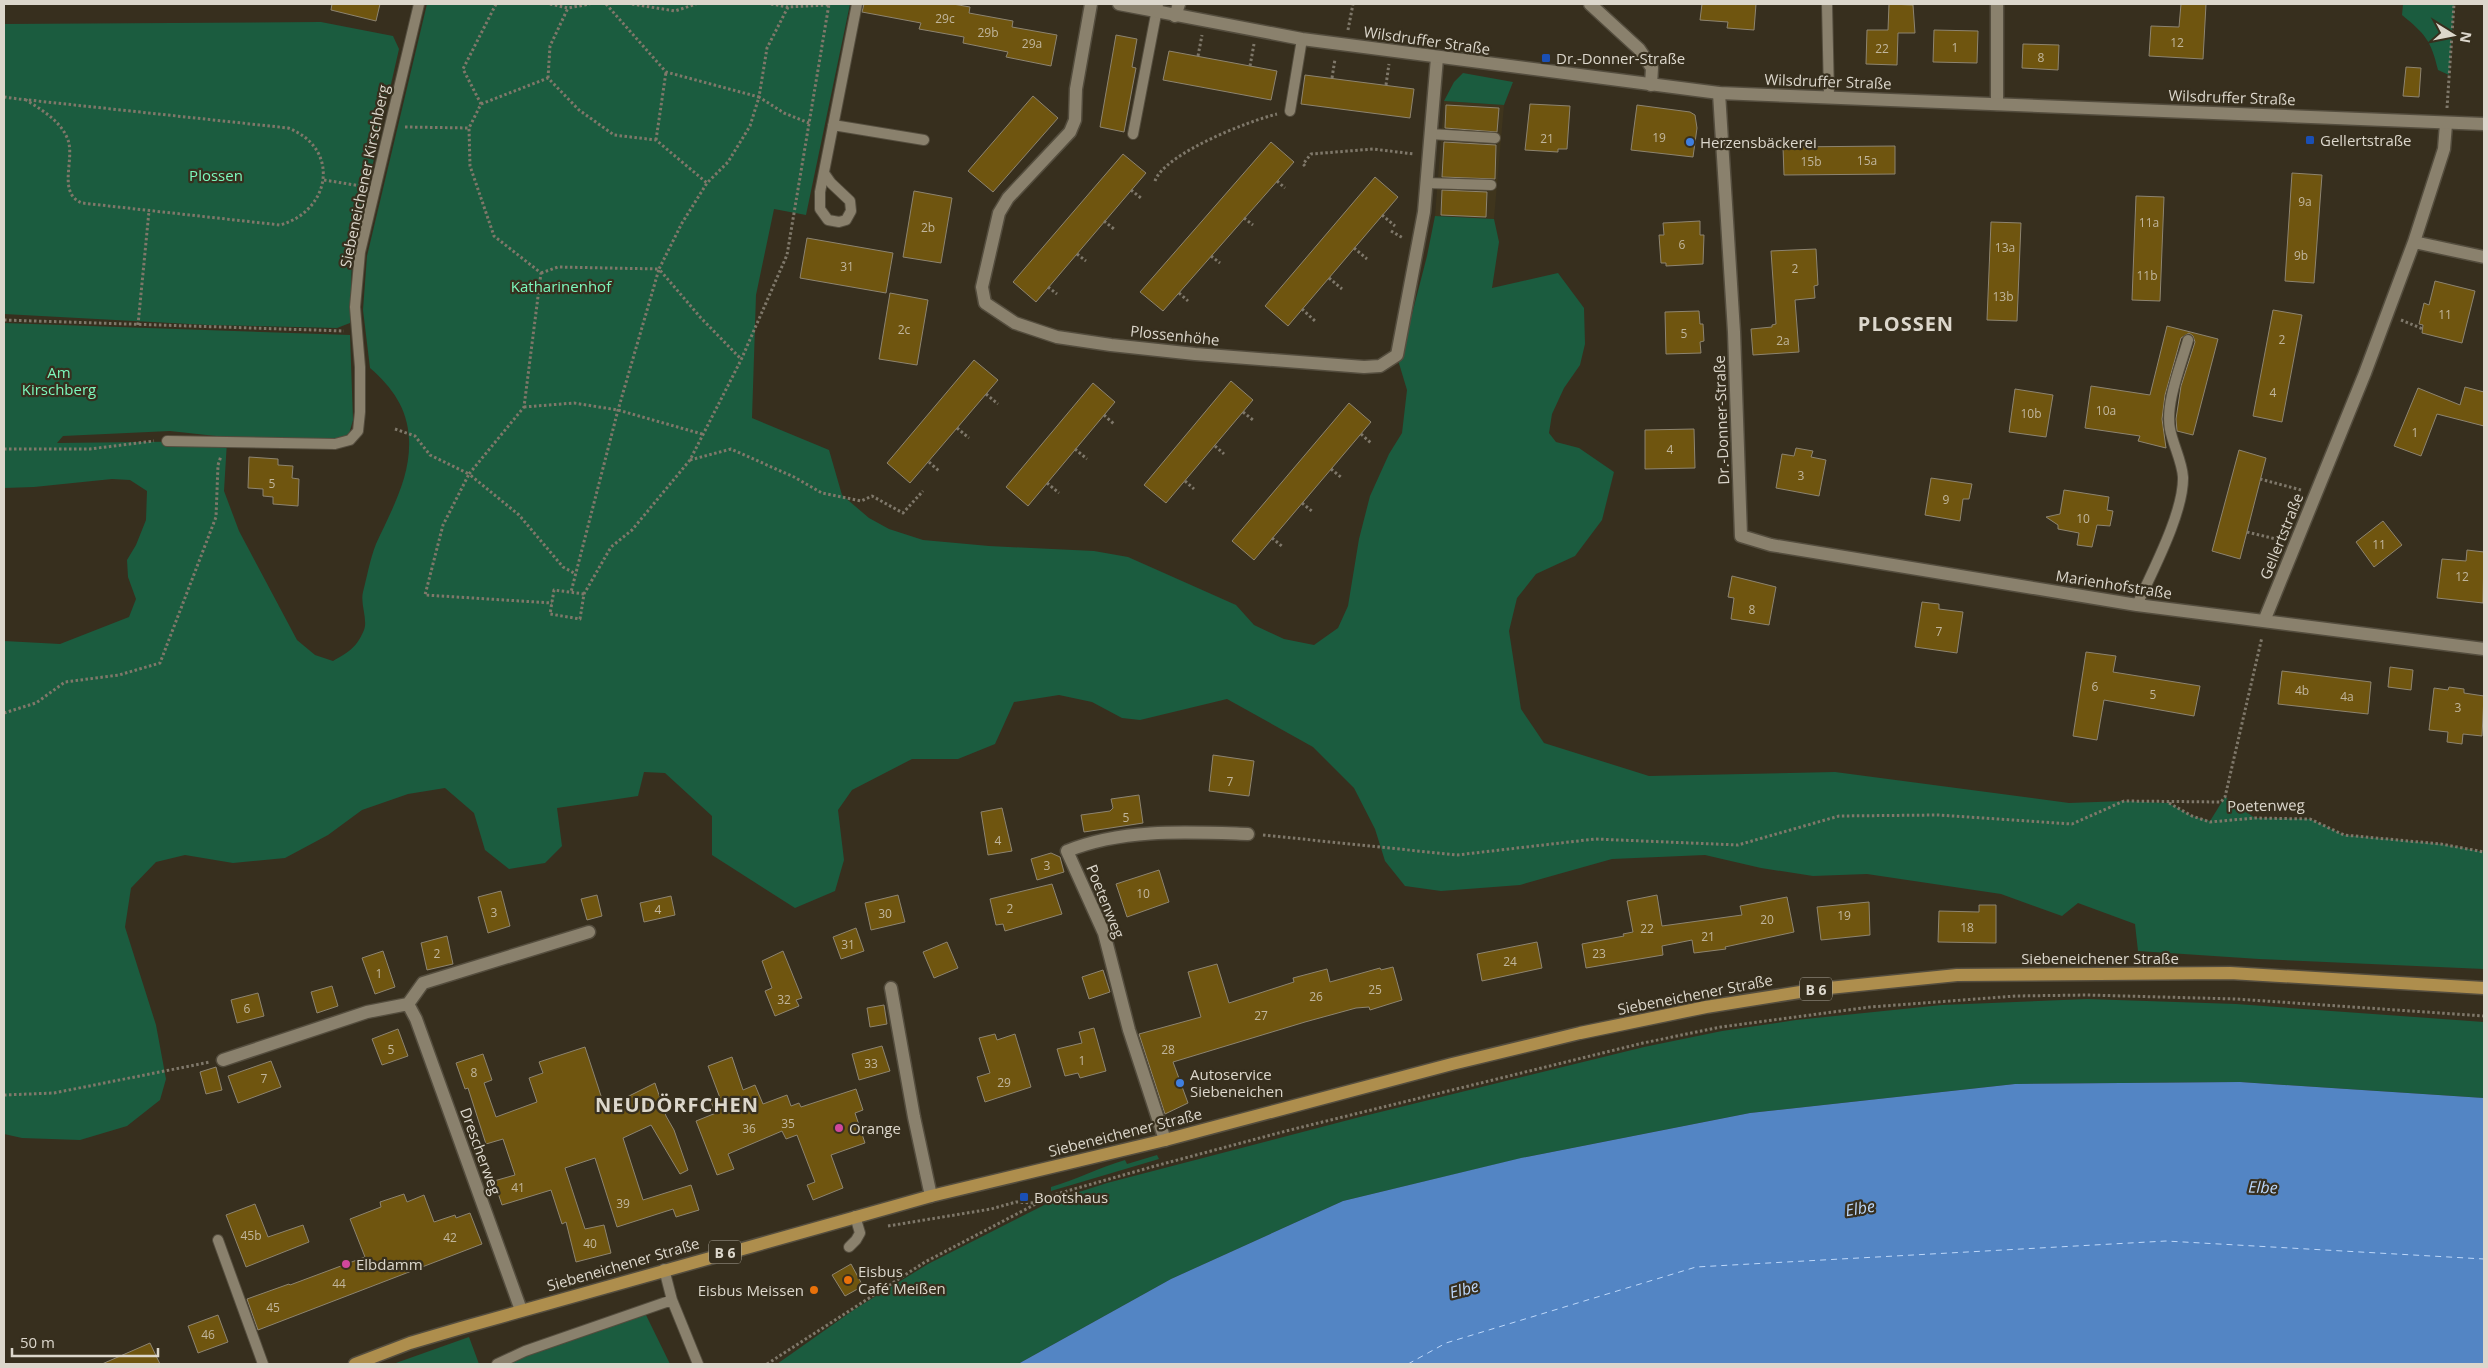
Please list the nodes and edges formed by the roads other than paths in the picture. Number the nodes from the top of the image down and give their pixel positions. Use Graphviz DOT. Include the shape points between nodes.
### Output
graph roads {
  1 [pos="419,4"];
  2 [pos="857,4"];
  3 [pos="1091,4"];
  4 [pos="1119,4"];
  5 [pos="1590,4"];
  6 [pos="1827,4"];
  7 [pos="1998,4"];
  8 [pos="1157,8"];
  9 [pos="1177,10"];
  10 [pos="1302,39"];
  11 [pos="1437,58"];
  12 [pos="1651,85"];
  13 [pos="1719,93"];
  14 [pos="1829,96"];
  15 [pos="1996,104"];
  16 [pos="1290,111"];
  17 [pos="2446,124"];
  18 [pos="2484,124"];
  19 [pos="833,125"];
  20 [pos="1133,134"];
  21 [pos="1430,134"];
  22 [pos="1495,138"];
  23 [pos="924,140"];
  24 [pos="824,172"];
  25 [pos="1426,183"];
  26 [pos="1490,185"];
  27 [pos="2414,242"];
  28 [pos="2484,257"];
  29 [pos="2188,340"];
  30 [pos="167,441"];
  31 [pos="1741,536"];
  32 [pos="2137,605"];
  33 [pos="2264,621"];
  34 [pos="2484,649"];
  35 [pos="1248,834"];
  36 [pos="589,932"];
  37 [pos="891,988"];
  38 [pos="2484,988"];
  39 [pos="408,1004"];
  40 [pos="223,1060"];
  41 [pos="1164,1140"];
  42 [pos="931,1196"];
  43 [pos="855,1216"];
  44 [pos="218,1240"];
  45 [pos="848,1247"];
  46 [pos="664,1269"];
  47 [pos="672,1300"];
  48 [pos="521,1310"];
  49 [pos="263,1364"];
  50 [pos="355,1364"];
  51 [pos="496,1364"];
  52 [pos="698,1364"];
  1 -- 30 [label="lane, Siebeneichener Kirschberg" via="360,252 355,307 358,431 350,440 335,444"];
  2 -- 19 [label="lane"];
  3 -- 25 [label="street, Plossenhöhe" via="1076,89 1075,120 1070,132 1008,198 999,213 982,287 985,303 1015,323 1057,336 1111,345 1204,355 1380,366 1397,355 1424,212"];
  4 -- 8 [label="street, Wilsdruffer Straße"];
  5 -- 12 [label="street" via="1639,50 1652,68"];
  6 -- 14 [label="lane"];
  7 -- 15 [label="street"];
  8 -- 9 [label="street, Wilsdruffer Straße"];
  8 -- 20 [label="lane"];
  9 -- 10 [label="street, Wilsdruffer Straße" via="1204,21"];
  10 -- 11 [label="street, Wilsdruffer Straße"];
  10 -- 16 [label="lane"];
  11 -- 12 [label="street, Wilsdruffer Straße"];
  11 -- 21 [label="street, Plossenhöhe"];
  12 -- 13 [label="street, Wilsdruffer Straße"];
  13 -- 14 [label="street, Wilsdruffer Straße"];
  13 -- 31 [label="street, Dr.-Donner-Straße" via="1734,332"];
  14 -- 15 [label="street, Wilsdruffer Straße"];
  15 -- 17 [label="street, Wilsdruffer Straße"];
  17 -- 18 [label="street, Wilsdruffer Straße"];
  17 -- 27 [label="street, Gellertstraße" via="2444,149"];
  19 -- 23 [label="lane"];
  19 -- 24 [label="lane"];
  21 -- 22 [label="lane"];
  21 -- 25 [label="street, Plossenhöhe"];
  24 -- 24 [label="lane" via="850,202 851,211 846,220 828,220 820,209"];
  25 -- 26 [label="lane"];
  27 -- 28 [label="street"];
  27 -- 33 [label="street, Gellertstraße" via="2366,373"];
  29 -- 32 [label="lane" via="2172,400 2169,426 2183,477 2178,507"];
  31 -- 32 [label="street, Marienhofstraße" via="1771,546"];
  32 -- 33 [label="street, Marienhofstraße"];
  33 -- 34 [label="street, Marienhofstraße"];
  35 -- 41 [label="street, Poetenweg" via="1165,832 1092,841 1067,851 1104,933 1129,1030"];
  36 -- 39 [label="street" via="423,983"];
  37 -- 42 [label="street"];
  38 -- 41 [label="main road, Siebeneichener Straße / B 6" via="2230,973 1957,975 1819,989 1706,1007 1580,1033"];
  39 -- 40 [label="street" via="367,1012"];
  39 -- 48 [label="street, Drescherweg"];
  41 -- 42 [label="main road, Siebeneichener Straße / B 6"];
  42 -- 43 [label="main road, Siebeneichener Straße / B 6"];
  43 -- 45 [label="lane" via="860,1233"];
  43 -- 46 [label="main road, Siebeneichener Straße / B 6"];
  44 -- 49 [label="lane"];
  46 -- 47 [label="lane"];
  46 -- 48 [label="main road, Siebeneichener Straße / B 6"];
  47 -- 51 [label="lane" via="525,1350"];
  47 -- 52 [label="lane"];
  48 -- 50 [label="main road, Siebeneichener Straße / B 6" via="410,1343"];
}
